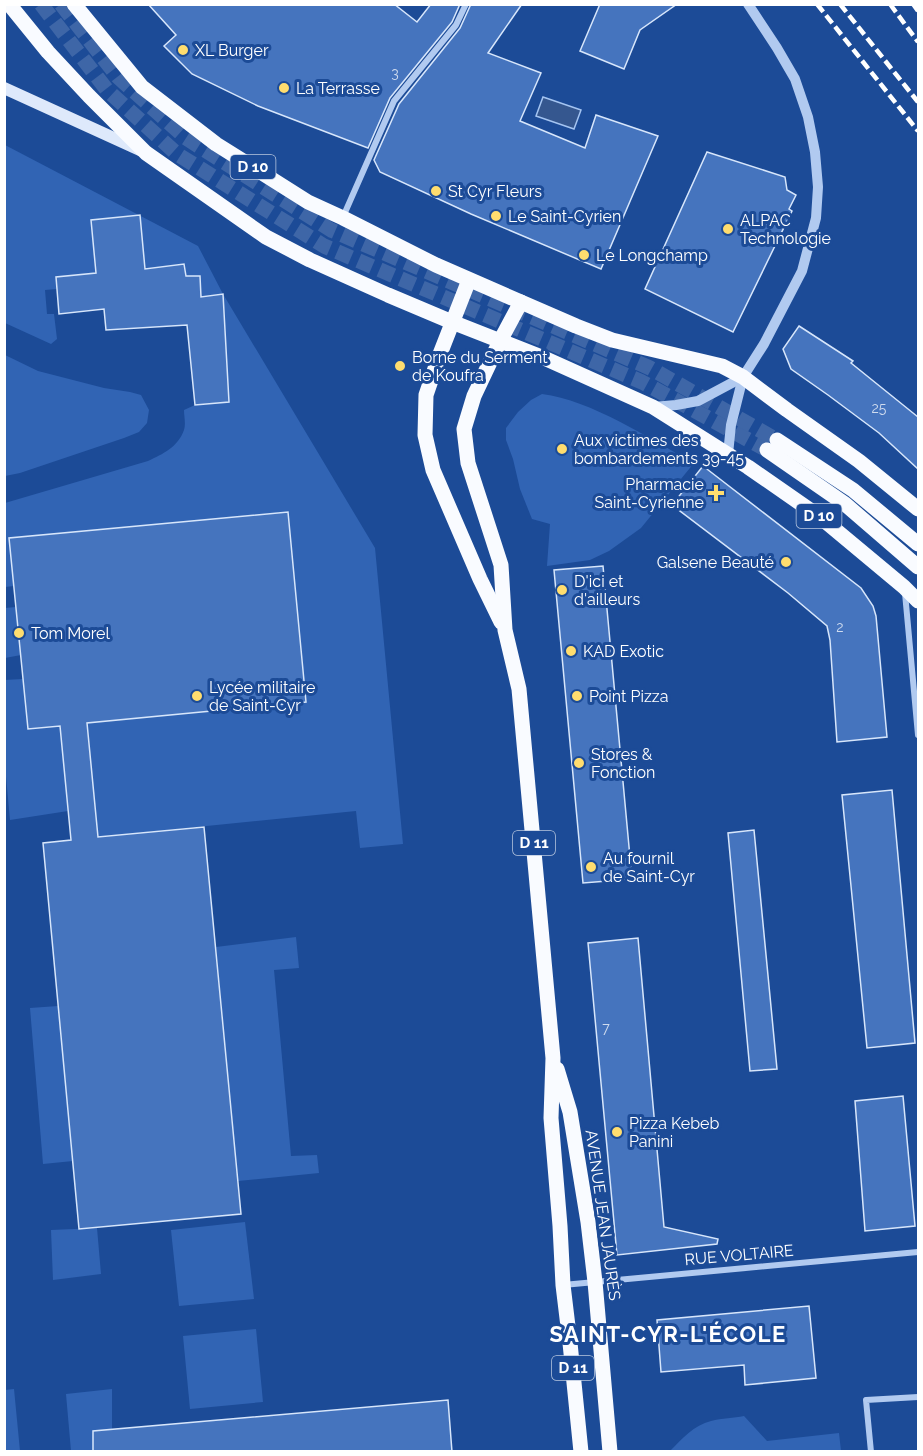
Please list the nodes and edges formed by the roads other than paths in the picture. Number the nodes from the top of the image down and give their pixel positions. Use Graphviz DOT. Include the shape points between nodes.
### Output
graph roads {
  1 [pos="9,4"];
  2 [pos="74,4"];
  3 [pos="466,4"];
  4 [pos="748,4"];
  5 [pos="4,88"];
  6 [pos="146,153"];
  7 [pos="343,218"];
  8 [pos="469,280"];
  9 [pos="521,302"];
  10 [pos="452,322"];
  11 [pos="500,341"];
  12 [pos="743,376"];
  13 [pos="653,407"];
  14 [pos="728,454"];
  15 [pos="918,509"];
  16 [pos="918,544"];
  17 [pos="918,567"];
  18 [pos="904,587"];
  19 [pos="918,601"];
  20 [pos="505,630"];
  21 [pos="918,735"];
  22 [pos="553,1058"];
  23 [pos="918,1252"];
  24 [pos="595,1282"];
  25 [pos="562,1285"];
  26 [pos="918,1397"];
  27 [pos="581,1452"];
  28 [pos="610,1452"];
  29 [pos="871,1452"];
  1 -- 6 [label="main road, D 10" via="48,52"];
  2 -- 7 [label="main road, D 10" via="142,87 216,144 308,202"];
  3 -- 7 [label="street" via="456,25 394,101"];
  4 -- 12 [label="street" via="795,79 808,117 818,187 816,218 802,272"];
  5 -- 6 [label="main road, D 10"];
  6 -- 10 [label="main road, D 10" via="266,237"];
  7 -- 8 [label="main road, D 10"];
  8 -- 9 [label="main road, D 10"];
  8 -- 10 [label="main road"];
  9 -- 11 [label="main road"];
  9 -- 12 [label="main road, D 10" via="612,340 722,366"];
  10 -- 11 [label="main road, D 10"];
  10 -- 20 [label="main road" via="426,395 425,435 433,470"];
  11 -- 13 [label="main road, D 10"];
  11 -- 20 [label="main road" via="474,396 464,429 468,464 501,565"];
  12 -- 13 [label="street" via="698,401"];
  12 -- 14 [label="street"];
  12 -- 15 [label="main road, D 10"];
  13 -- 14 [label="main road, D 10"];
  14 -- 18 [label="main road, D 10" via="820,517"];
  16 -- 17 [label="main road, D 10" via="853,490 772,445"];
  18 -- 19 [label="main road, D 10"];
  18 -- 21 [label="street"];
  20 -- 22 [label="main road, AVENUE JEAN JAURÈS / D 11" via="519,689"];
  22 -- 24 [label="main road, AVENUE JEAN JAURÈS / D 11" via="570,1112"];
  22 -- 25 [label="main road, AVENUE JEAN JAURÈS / D 11" via="550,1118"];
  23 -- 24 [label="street, RUE VOLTAIRE"];
  24 -- 25 [label="street, RUE VOLTAIRE"];
  24 -- 28 [label="main road, AVENUE JEAN JAURÈS / D 11"];
  25 -- 27 [label="main road, AVENUE JEAN JAURÈS / D 11"];
  26 -- 29 [label="street" via="867,1400"];
}
